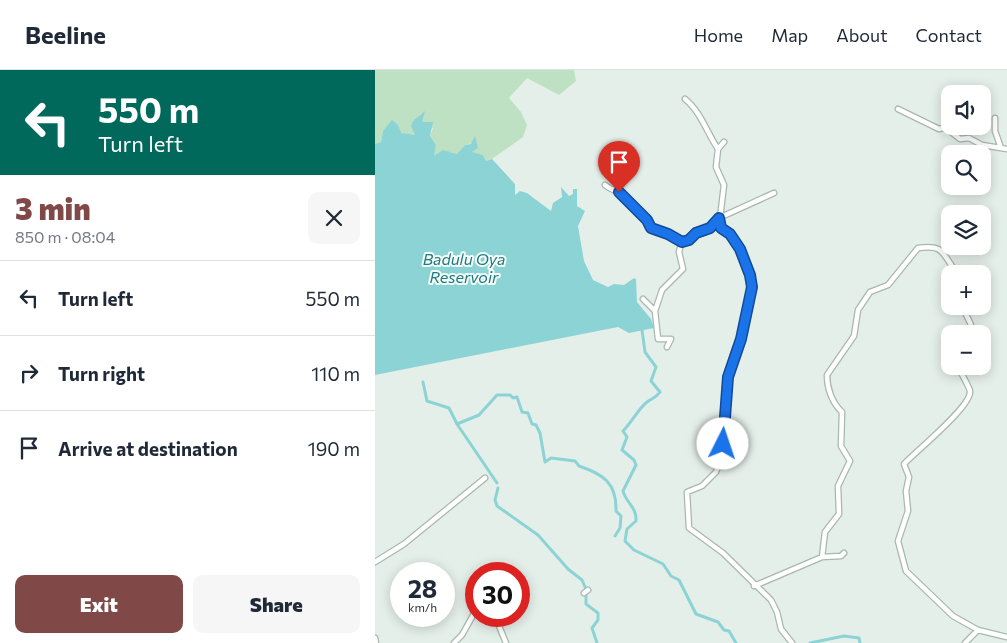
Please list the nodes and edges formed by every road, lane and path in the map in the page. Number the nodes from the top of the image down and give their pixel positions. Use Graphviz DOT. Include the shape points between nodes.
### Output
graph roads {
  1 [pos="685,99"];
  2 [pos="898,108"];
  3 [pos="995,118"];
  4 [pos="724,142"];
  5 [pos="1001,148"];
  6 [pos="1007,149"];
  7 [pos="718,150"];
  8 [pos="605,185"];
  9 [pos="775,193"];
  10 [pos="719,218"];
  11 [pos="682,242"];
  12 [pos="952,265"];
  13 [pos="643,300"];
  14 [pos="655,312"];
  15 [pos="667,346"];
  16 [pos="962,375"];
  17 [pos="485,478"];
  18 [pos="844,553"];
  19 [pos="822,558"];
  20 [pos="375,562"];
  21 [pos="753,586"];
  22 [pos="466,627"];
  23 [pos="499,627"];
  24 [pos="978,630"];
  25 [pos="1007,637"];
  26 [pos="375,638"];
  27 [pos="376,643"];
  28 [pos="454,643"];
  29 [pos="506,643"];
  30 [pos="792,643"];
  31 [pos="965,643"];
  1 -- 7 [label="street" via="709,131"];
  2 -- 5 [label="street" via="939,129 947,125 960,139 969,138 982,146"];
  3 -- 5 [label="street" via="995,132"];
  4 -- 7 [label="street"];
  5 -- 6 [label="street"];
  7 -- 10 [label="street" via="716,167 724,185"];
  8 -- 11 [label="street" via="628,199 651,228"];
  9 -- 10 [label="street"];
  10 -- 11 [label="street" via="710,228"];
  10 -- 21 [label="street" via="721,228 730,234 740,249 752,287 741,339 728,377 723,453 716,472 702,486 687,492 687,522 689,528 729,559"];
  11 -- 14 [label="street" via="679,252 683,269 663,290"];
  12 -- 19 [label="street" via="940,249 934,246 918,248 888,285 870,292 858,310 854,336 827,376 834,404 842,412 841,446 850,461 838,486 839,514 825,532"];
  13 -- 14 [label="street"];
  14 -- 15 [label="street" via="658,339 671,339"];
  16 -- 24 [label="street" via="970,392 969,398 904,464 909,477 906,490 908,511 898,541 906,572 953,616"];
  17 -- 20 [label="street" via="404,544"];
  18 -- 19 [label="street"];
  19 -- 21 [label="street"];
  21 -- 30 [label="street" via="775,606 781,629"];
  22 -- 28 [label="street"];
  23 -- 29 [label="street"];
  24 -- 25 [label="street"];
  24 -- 31 [label="street"];
  26 -- 27 [label="street"];
}
